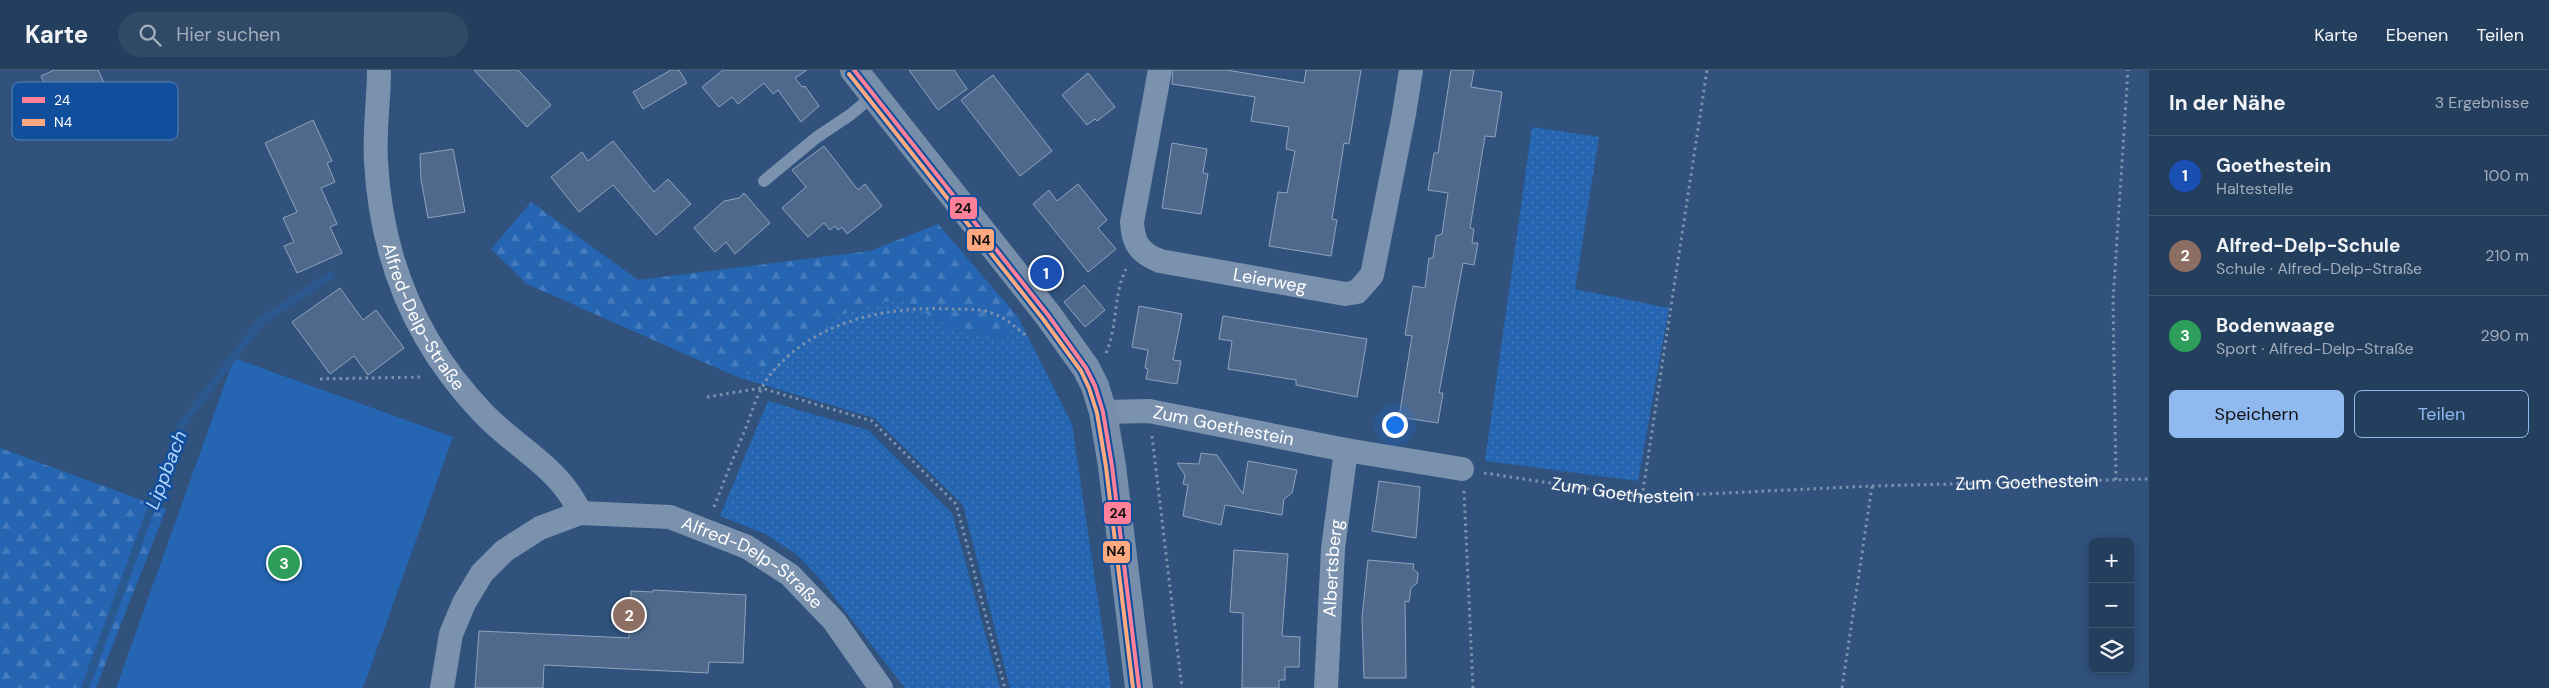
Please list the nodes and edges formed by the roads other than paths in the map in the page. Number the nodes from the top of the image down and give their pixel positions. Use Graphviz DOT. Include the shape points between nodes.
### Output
graph roads {
  1 [pos="379,70"];
  2 [pos="854,70"];
  3 [pos="1160,70"];
  4 [pos="1411,70"];
  5 [pos="874,95"];
  6 [pos="764,181"];
  7 [pos="1104,412"];
  8 [pos="1346,450"];
  9 [pos="1462,470"];
  10 [pos="580,513"];
  11 [pos="442,688"];
  12 [pos="881,688"];
  13 [pos="1139,688"];
  14 [pos="1326,688"];
  1 -- 10 [label="street, Alfred-Delp-Straße" via="376,159 379,201 386,242 414,317 447,369 484,415 563,482"];
  2 -- 5 [label="main road"];
  3 -- 4 [label="street, Leierweg" via="1132,222 1132,236 1137,248 1160,261 1345,294 1357,292 1372,275"];
  5 -- 6 [label="lane"];
  5 -- 7 [label="main road" via="1086,368"];
  7 -- 8 [label="street, Zum Goethestein" via="1150,411"];
  7 -- 13 [label="main road"];
  8 -- 9 [label="street, Zum Goethestein"];
  8 -- 14 [label="street, Albertsberg" via="1333,549"];
  10 -- 11 [label="street, Alfred-Delp-Straße" via="540,528 504,551 482,573 464,603 452,634"];
  10 -- 12 [label="street, Alfred-Delp-Straße" via="670,517 747,547 790,575 834,622"];
}
